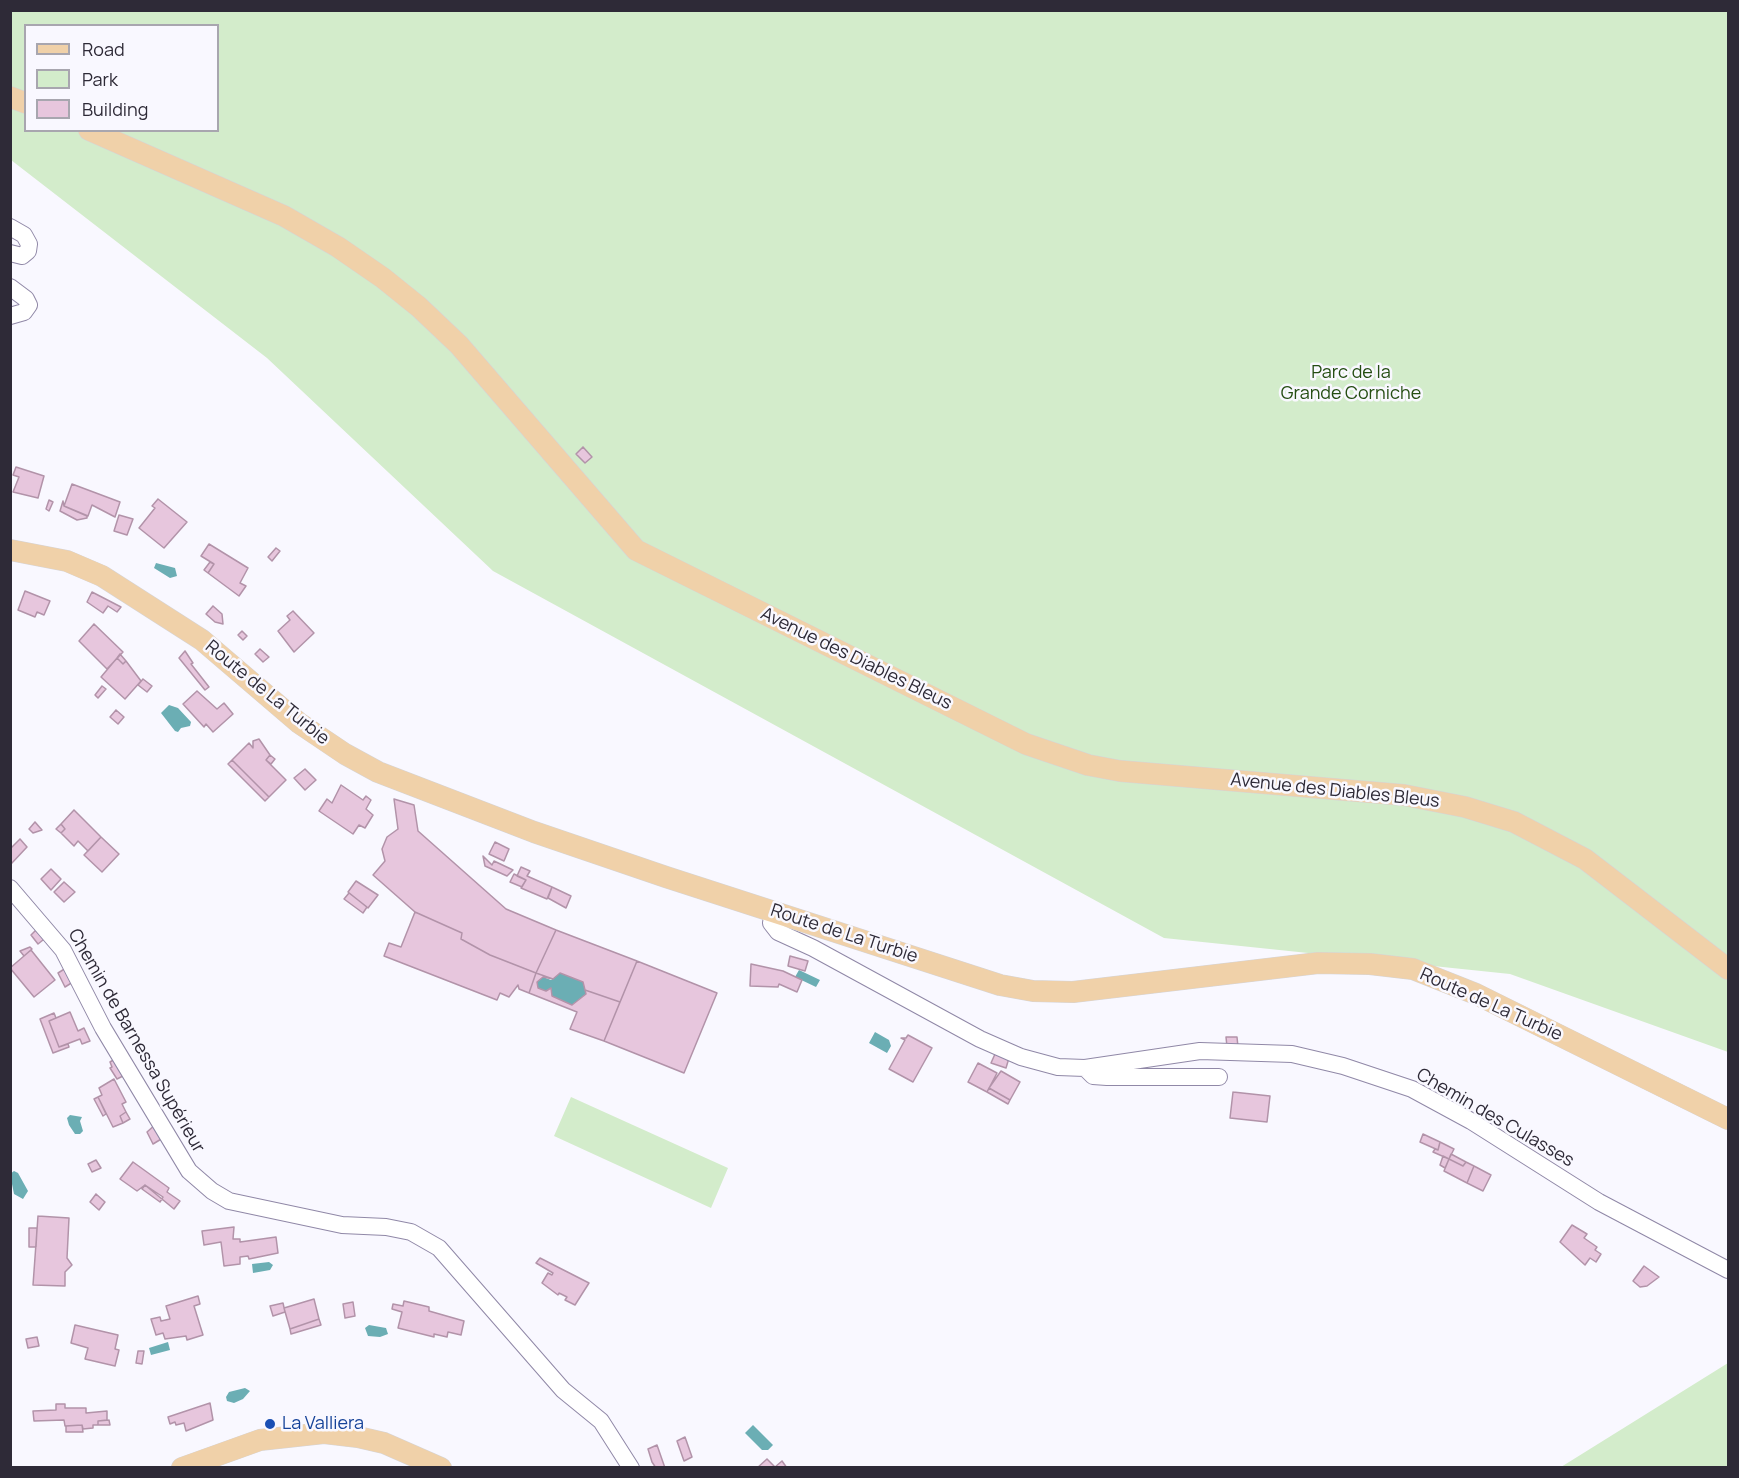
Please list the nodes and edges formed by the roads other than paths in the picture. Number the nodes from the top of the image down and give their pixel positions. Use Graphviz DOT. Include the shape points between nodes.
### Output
graph roads {
  1 [pos="94,132"];
  2 [pos="10,227"];
  3 [pos="10,253"];
  4 [pos="10,287"];
  5 [pos="10,316"];
  6 [pos="10,550"];
  7 [pos="10,888"];
  8 [pos="772,911"];
  9 [pos="1728,969"];
  10 [pos="1085,1068"];
  11 [pos="1219,1077"];
  12 [pos="1728,1119"];
  13 [pos="1728,1270"];
  14 [pos="182,1467"];
  15 [pos="441,1467"];
  16 [pos="631,1467"];
  1 -- 9 [label="main road, Avenue des Diables Bleus" via="284,216 383,278 459,345 636,550 1026,744 1088,765 1404,795 1514,822 1585,859"];
  2 -- 3 [label="street" via="24,235 29,244 22,256"];
  4 -- 5 [label="street" via="29,305 24,312"];
  6 -- 8 [label="main road, Route de La Turbie" via="67,561 111,582 202,640 299,723 378,772 545,836"];
  7 -- 16 [label="street, Chemin de Barnessa Supérieur" via="63,950 103,1028 189,1170 229,1201 342,1225 411,1232 438,1248 563,1390 601,1421"];
  8 -- 10 [label="street, Chemin des Culasses" via="771,923 778,932 980,1039 1058,1067"];
  8 -- 12 [label="main road, Route de La Turbie" via="1000,986 1033,991 1073,992 1318,963 1413,969 1476,994"];
  10 -- 11 [label="street" via="1093,1076 1107,1077"];
  10 -- 13 [label="street, Chemin des Culasses" via="1200,1051 1292,1054 1343,1066 1412,1089 1471,1121 1599,1202"];
  14 -- 15 [label="main road" via="260,1440 324,1433 384,1443"];
}
